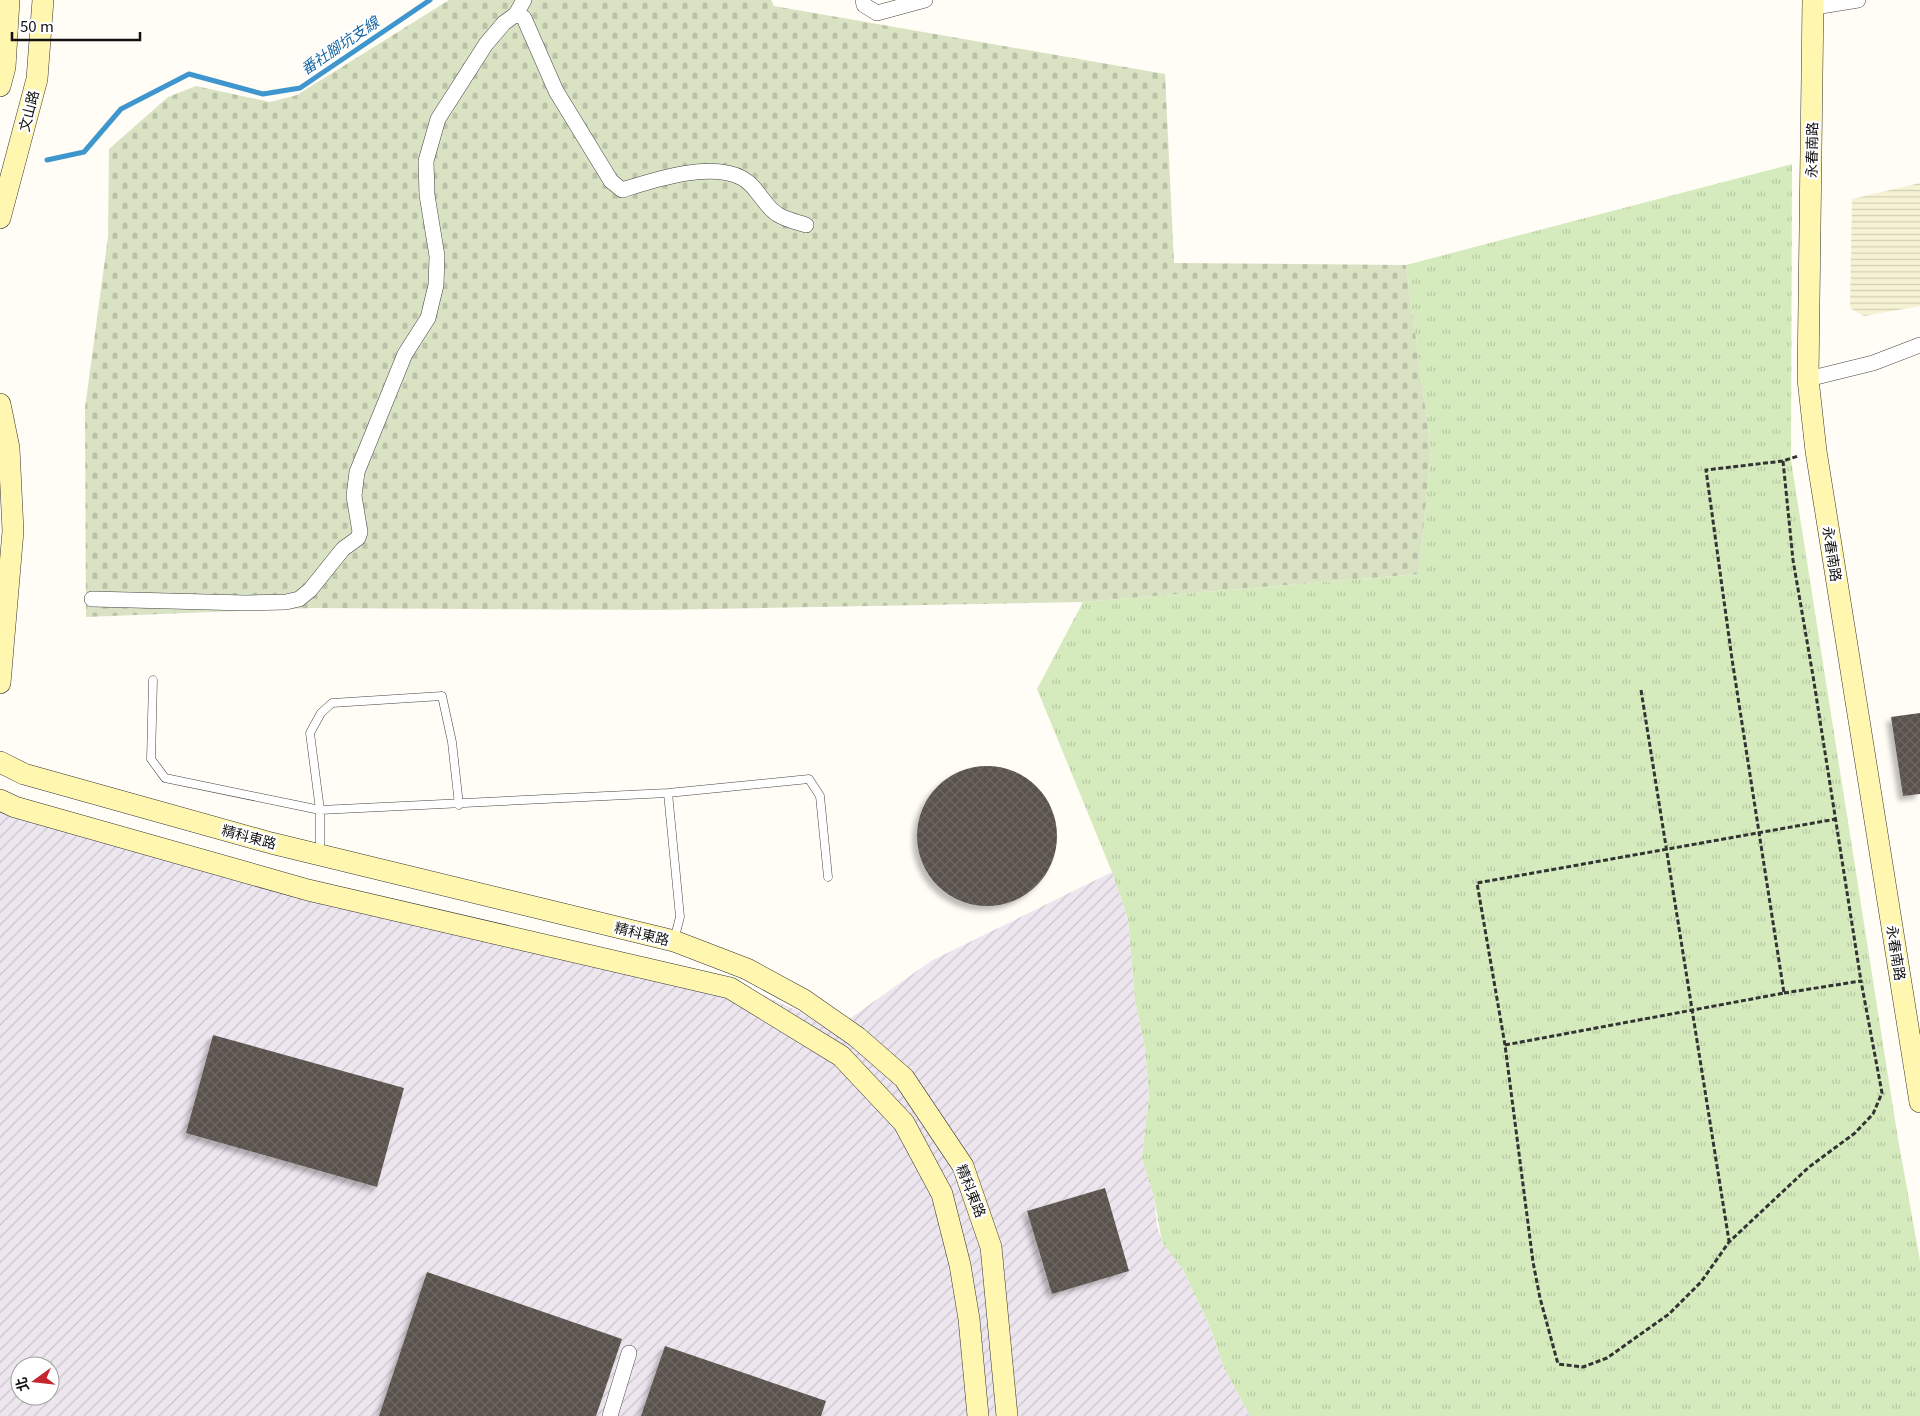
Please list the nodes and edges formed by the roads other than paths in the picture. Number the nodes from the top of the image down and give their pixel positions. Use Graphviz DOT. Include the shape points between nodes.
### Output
graph roads {
  1 [pos="9,0"];
  2 [pos="43,0"];
  3 [pos="524,0"];
  4 [pos="863,0"];
  5 [pos="925,0"];
  6 [pos="1858,0"];
  7 [pos="1814,4"];
  8 [pos="516,14"];
  9 [pos="0,86"];
  10 [pos="6,175"];
  11 [pos="0,218"];
  12 [pos="806,225"];
  13 [pos="1920,345"];
  14 [pos="1808,379"];
  15 [pos="0,404"];
  16 [pos="92,599"];
  17 [pos="152,680"];
  18 [pos="0,684"];
  19 [pos="0,762"];
  20 [pos="668,793"];
  21 [pos="0,800"];
  22 [pos="459,805"];
  23 [pos="320,810"];
  24 [pos="320,854"];
  25 [pos="828,877"];
  26 [pos="674,942"];
  27 [pos="1920,1102"];
  28 [pos="629,1354"];
  29 [pos="610,1416"];
  30 [pos="978,1416"];
  31 [pos="1007,1416"];
  1 -- 9 [label="street" via="5,67"];
  2 -- 10 [label="street, 文山路" via="37,78"];
  3 -- 8 [label="street"];
  4 -- 5 [label="street" via="864,5 877,13"];
  6 -- 7 [label="street"];
  7 -- 14 [label="street, 永春南路"];
  8 -- 12 [label="street" via="524,18 556,91 611,181 622,190 694,172 724,173 743,178 776,214"];
  8 -- 16 [label="street" via="486,44 438,119 426,161 427,195 437,256 436,285 428,318 405,354 357,472 354,496 360,532 358,538 299,599 246,602"];
  10 -- 11 [label="street, 文山路"];
  13 -- 14 [label="street" via="1873,363"];
  14 -- 27 [label="street, 永春南路" via="1816,451"];
  15 -- 18 [label="street" via="9,448 13,531"];
  17 -- 23 [label="lane" via="151,759 165,778"];
  19 -- 24 [label="street, 精科東路" via="24,774 127,804"];
  20 -- 22 [label="lane"];
  20 -- 25 [label="lane" via="809,779 820,796"];
  20 -- 26 [label="lane" via="680,917"];
  21 -- 30 [label="street, 精科東路" via="15,807 308,890 730,988 841,1056 904,1123 942,1194 970,1319"];
  22 -- 23 [label="lane"];
  22 -- 23 [label="lane" via="452,742 442,696 332,703 321,713 310,733"];
  23 -- 24 [label="lane"];
  24 -- 26 [label="street, 精科東路"];
  26 -- 31 [label="street, 精科東路" via="747,969 804,1000 857,1036 904,1078 923,1105 963,1166 991,1247"];
  28 -- 29 [label="street"];
}
